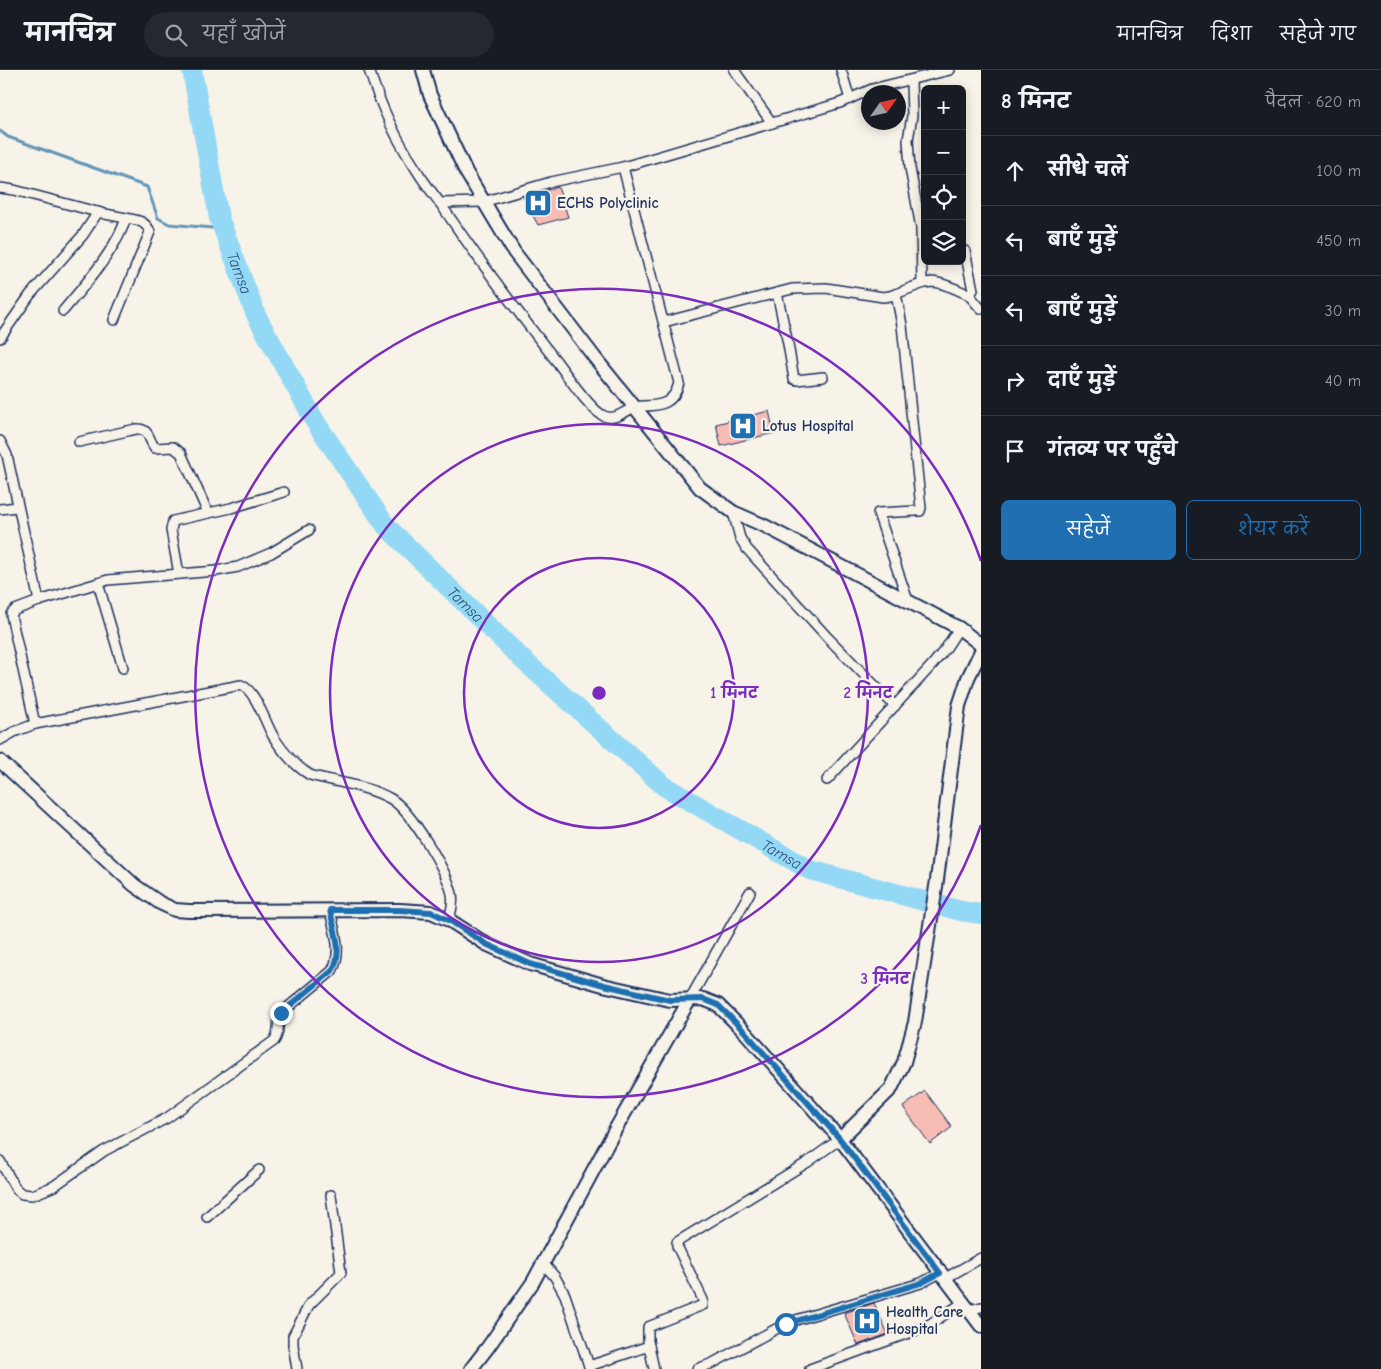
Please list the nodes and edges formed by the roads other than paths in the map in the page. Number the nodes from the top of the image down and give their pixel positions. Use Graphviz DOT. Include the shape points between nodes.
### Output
graph roads {
  1 [pos="369,70"];
  2 [pos="423,70"];
  3 [pos="734,70"];
  4 [pos="840,70"];
  5 [pos="950,70"];
  6 [pos="911,81"];
  7 [pos="850,99"];
  8 [pos="772,123"];
  9 [pos="623,167"];
  10 [pos="0,188"];
  11 [pos="483,202"];
  12 [pos="440,203"];
  13 [pos="98,212"];
  14 [pos="126,218"];
  15 [pos="966,256"];
  16 [pos="922,283"];
  17 [pos="777,292"];
  18 [pos="896,294"];
  19 [pos="969,295"];
  20 [pos="981,309"];
  21 [pos="63,311"];
  22 [pos="114,320"];
  23 [pos="664,322"];
  24 [pos="0,338"];
  25 [pos="823,377"];
  26 [pos="635,406"];
  27 [pos="0,441"];
  28 [pos="79,442"];
  29 [pos="284,492"];
  30 [pos="17,507"];
  31 [pos="0,509"];
  32 [pos="733,512"];
  33 [pos="208,513"];
  34 [pos="309,530"];
  35 [pos="179,574"];
  36 [pos="98,583"];
  37 [pos="39,601"];
  38 [pos="908,602"];
  39 [pos="958,628"];
  40 [pos="981,645"];
  41 [pos="981,651"];
  42 [pos="123,668"];
  43 [pos="894,706"];
  44 [pos="36,724"];
  45 [pos="0,740"];
  46 [pos="0,761"];
  47 [pos="827,780"];
  48 [pos="750,892"];
  49 [pos="330,910"];
  50 [pos="449,920"];
  51 [pos="690,999"];
  52 [pos="840,1139"];
  53 [pos="0,1161"];
  54 [pos="259,1170"];
  55 [pos="331,1194"];
  56 [pos="207,1216"];
  57 [pos="981,1258"];
  58 [pos="543,1263"];
  59 [pos="942,1276"];
  60 [pos="971,1307"];
  61 [pos="981,1326"];
  62 [pos="649,1346"];
  63 [pos="589,1368"];
  64 [pos="297,1369"];
  65 [pos="471,1369"];
  66 [pos="654,1369"];
  67 [pos="697,1369"];
  68 [pos="810,1369"];
  1 -- 12 [label="street" via="394,130"];
  2 -- 11 [label="street" via="430,95"];
  3 -- 8 [label="street"];
  4 -- 7 [label="street"];
  5 -- 6 [label="street"];
  6 -- 7 [label="street" via="872,89"];
  6 -- 16 [label="street" via="912,116 908,140 921,228"];
  7 -- 8 [label="street"];
  8 -- 9 [label="street"];
  9 -- 11 [label="street" via="551,182"];
  9 -- 23 [label="street"];
  10 -- 13 [label="street"];
  11 -- 12 [label="street"];
  11 -- 26 [label="street" via="514,252"];
  12 -- 26 [label="street" via="510,302 594,409 608,418 619,416"];
  13 -- 14 [label="street"];
  13 -- 24 [label="street" via="83,235 30,295"];
  14 -- 21 [label="street" via="122,231 95,272"];
  14 -- 22 [label="street" via="144,223 150,232"];
  15 -- 19 [label="street" via="973,290"];
  16 -- 18 [label="street"];
  16 -- 19 [label="street" via="937,282"];
  17 -- 18 [label="street" via="816,288 883,297"];
  17 -- 23 [label="street"];
  17 -- 25 [label="street" via="794,379"];
  18 -- 38 [label="street" via="921,508 916,512 878,512"];
  19 -- 20 [label="street"];
  23 -- 26 [label="street" via="679,383 676,393 673,398 656,406"];
  26 -- 32 [label="street" via="700,488"];
  27 -- 30 [label="street" via="7,455"];
  28 -- 33 [label="street" via="144,430 155,448 173,447 181,454"];
  29 -- 33 [label="street"];
  30 -- 31 [label="street"];
  30 -- 37 [label="street"];
  32 -- 38 [label="street"];
  32 -- 43 [label="street" via="740,538 747,549"];
  33 -- 35 [label="street" via="178,519 171,524"];
  34 -- 35 [label="street" via="247,564"];
  35 -- 36 [label="street"];
  36 -- 37 [label="street"];
  36 -- 42 [label="street"];
  37 -- 44 [label="street" via="11,614"];
  38 -- 39 [label="street"];
  39 -- 40 [label="street"];
  39 -- 43 [label="street" via="946,648"];
  41 -- 52 [label="street" via="959,706 937,880 915,1022 904,1062 891,1089"];
  43 -- 47 [label="street"];
  44 -- 45 [label="street"];
  44 -- 50 [label="street" via="234,685 246,687 280,747 303,771 376,792 393,800 406,813 436,858 448,883 453,899"];
  46 -- 49 [label="street" via="134,885 160,904 188,911"];
  48 -- 51 [label="street"];
  49 -- 50 [label="street" via="431,912"];
  49 -- 53 [label="street" via="338,950 337,964 281,1013 278,1036 274,1041 177,1111 104,1151 46,1190 32,1195 22,1194"];
  50 -- 51 [label="street" via="486,944 530,964 656,997"];
  51 -- 52 [label="street" via="703,999 718,1005"];
  51 -- 58 [label="street"];
  52 -- 59 [label="street"];
  52 -- 62 [label="street" via="677,1242 703,1304 651,1326"];
  54 -- 56 [label="street"];
  55 -- 64 [label="street" via="341,1273 309,1305 293,1336"];
  57 -- 59 [label="street"];
  58 -- 63 [label="street" via="565,1295"];
  58 -- 65 [label="street"];
  59 -- 60 [label="street"];
  59 -- 67 [label="street" via="786,1324"];
  60 -- 61 [label="street"];
  60 -- 68 [label="street"];
  62 -- 63 [label="street"];
  62 -- 66 [label="street"];
}
